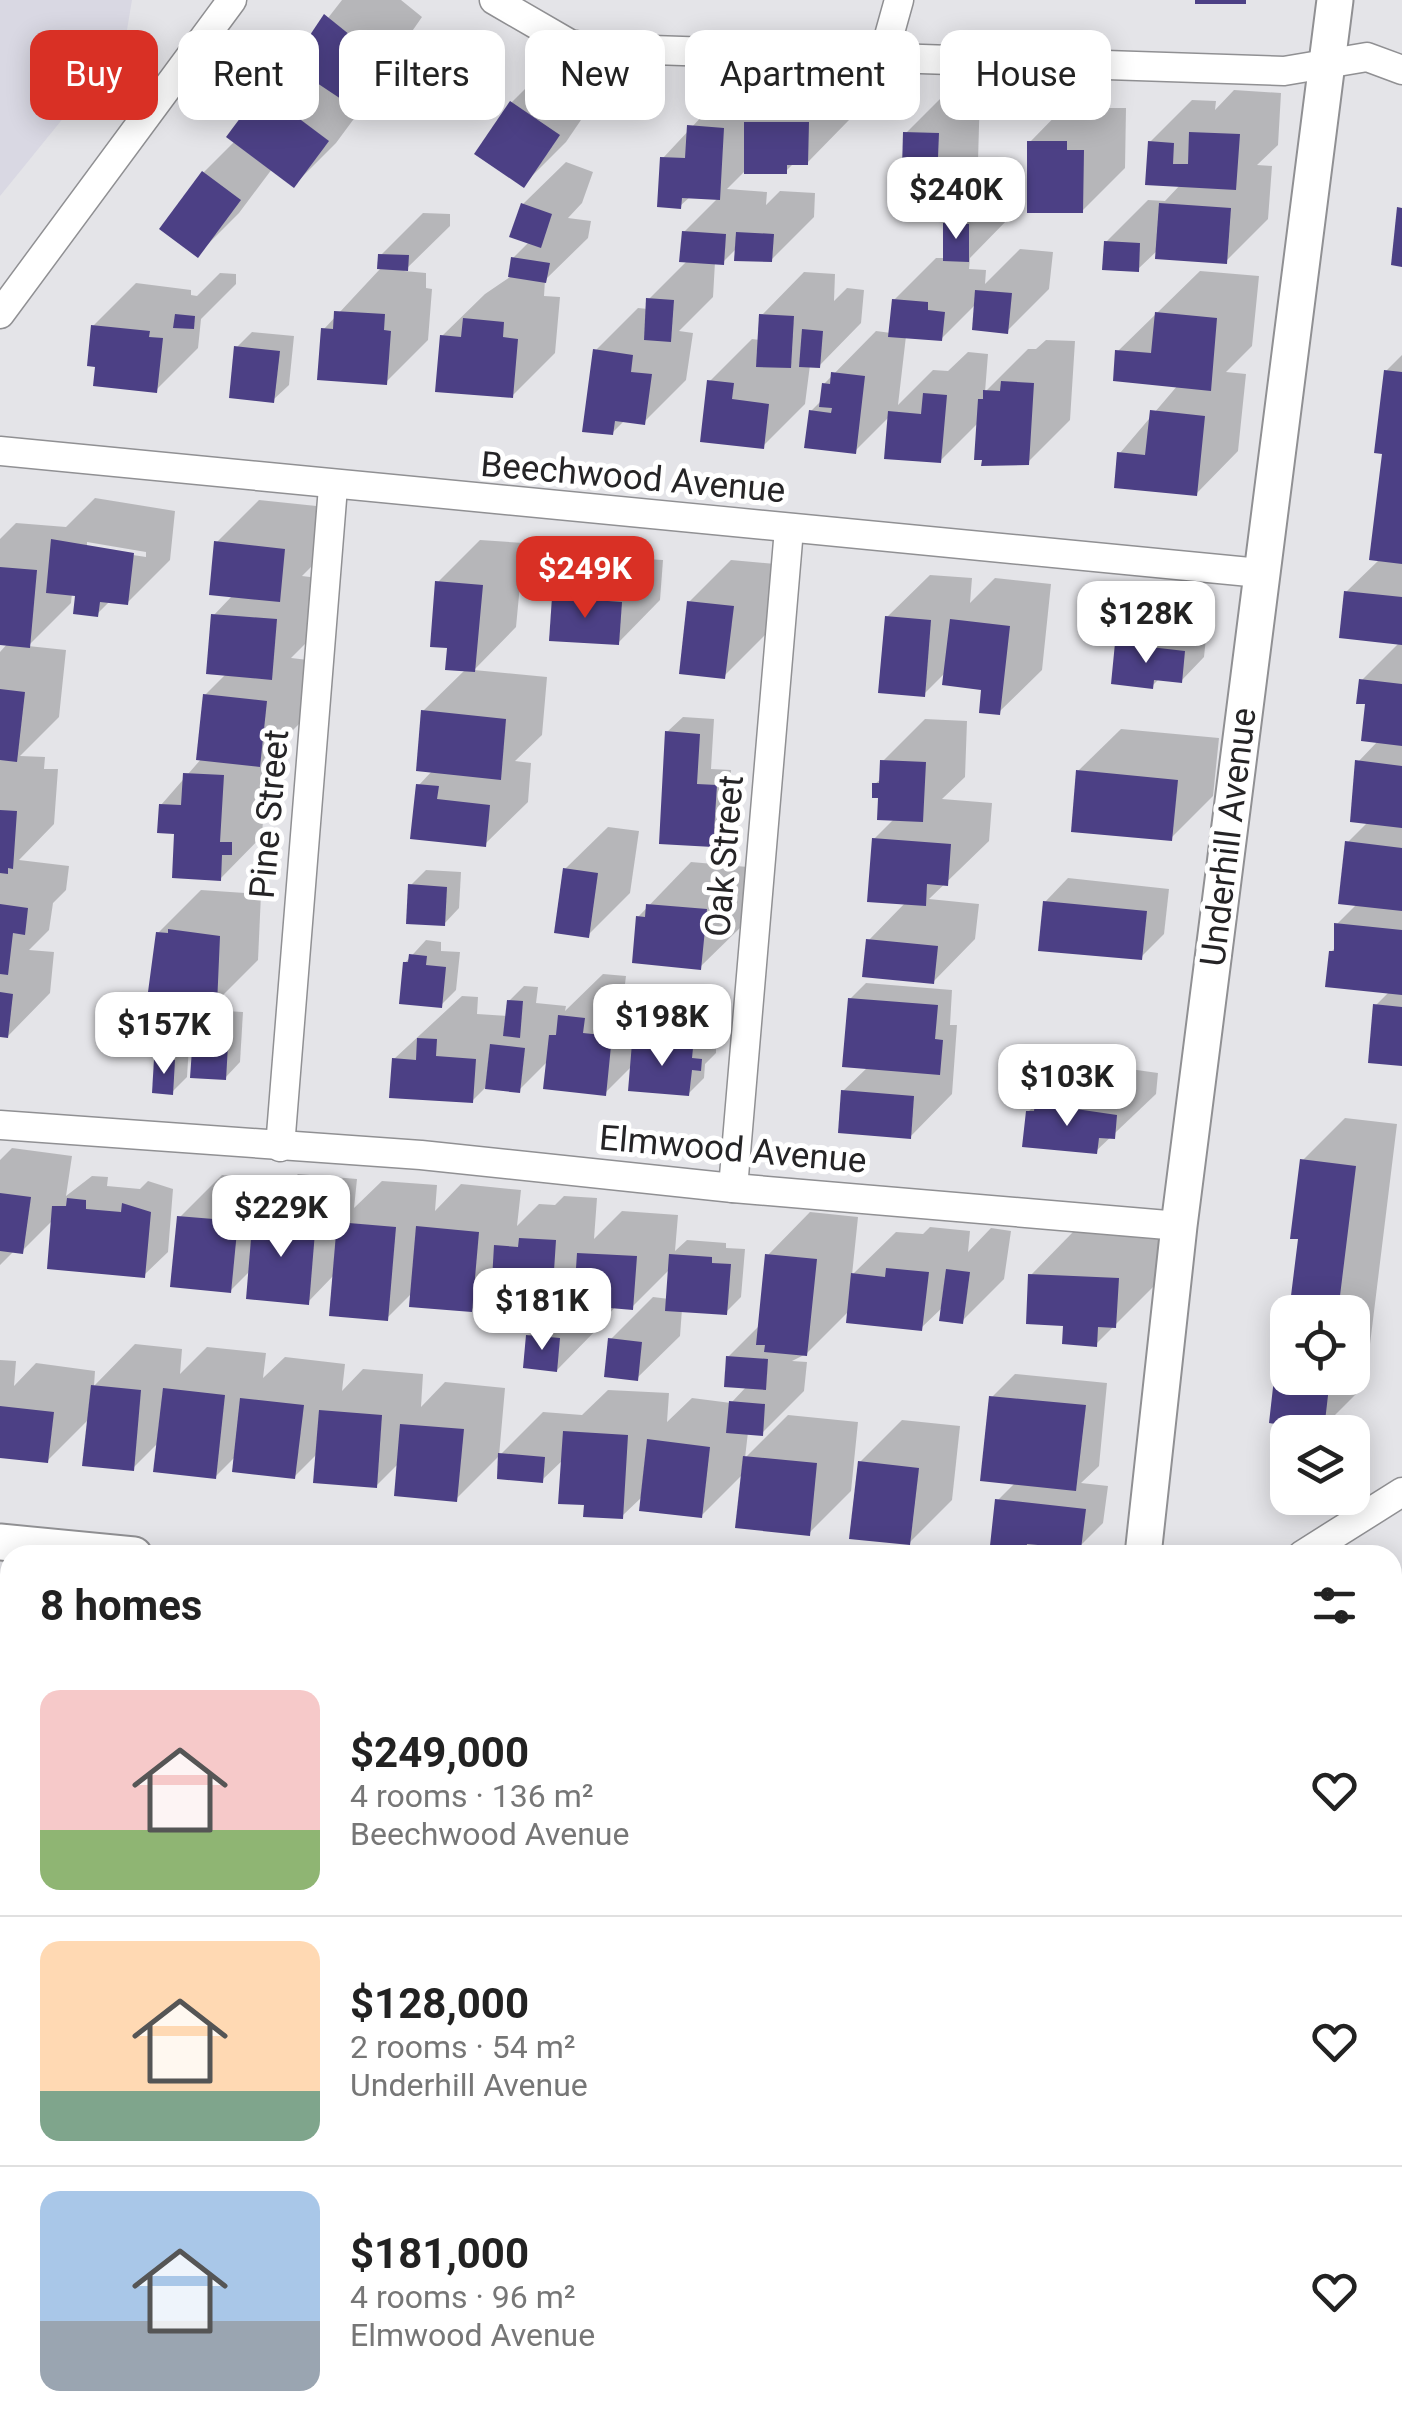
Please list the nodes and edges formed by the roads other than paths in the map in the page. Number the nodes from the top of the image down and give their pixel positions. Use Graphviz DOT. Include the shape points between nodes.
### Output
graph roads {
  1 [pos="232,0"];
  2 [pos="494,0"];
  3 [pos="899,0"];
  4 [pos="1336,0"];
  5 [pos="890,30"];
  6 [pos="685,52"];
  7 [pos="920,61"];
  8 [pos="1326,64"];
  9 [pos="1402,70"];
  10 [pos="0,314"];
  11 [pos="0,451"];
  12 [pos="333,487"];
  13 [pos="788,529"];
  14 [pos="1260,573"];
  15 [pos="0,1125"];
  16 [pos="280,1146"];
  17 [pos="733,1188"];
  18 [pos="1179,1226"];
  19 [pos="1402,1492"];
  20 [pos="0,1542"];
  21 [pos="31,1545"];
  22 [pos="1144,1545"];
  23 [pos="1318,1545"];
  1 -- 10 [label="street"];
  2 -- 6 [label="street" via="560,39 593,48"];
  3 -- 5 [label="street"];
  4 -- 8 [label="street, Underhill Avenue"];
  7 -- 8 [label="street" via="1284,71"];
  8 -- 9 [label="street" via="1368,57"];
  8 -- 14 [label="street, Underhill Avenue"];
  11 -- 12 [label="street, Beechwood Avenue"];
  12 -- 13 [label="street, Beechwood Avenue"];
  12 -- 16 [label="street, Pine Street"];
  13 -- 14 [label="street, Beechwood Avenue"];
  13 -- 17 [label="street, Oak Street"];
  14 -- 18 [label="street, Underhill Avenue"];
  15 -- 16 [label="street, Elmwood Avenue"];
  16 -- 17 [label="street, Elmwood Avenue"];
  17 -- 18 [label="street, Elmwood Avenue"];
  18 -- 22 [label="street, Underhill Avenue"];
  19 -- 23 [label="street"];
  20 -- 21 [label="street"];
}
